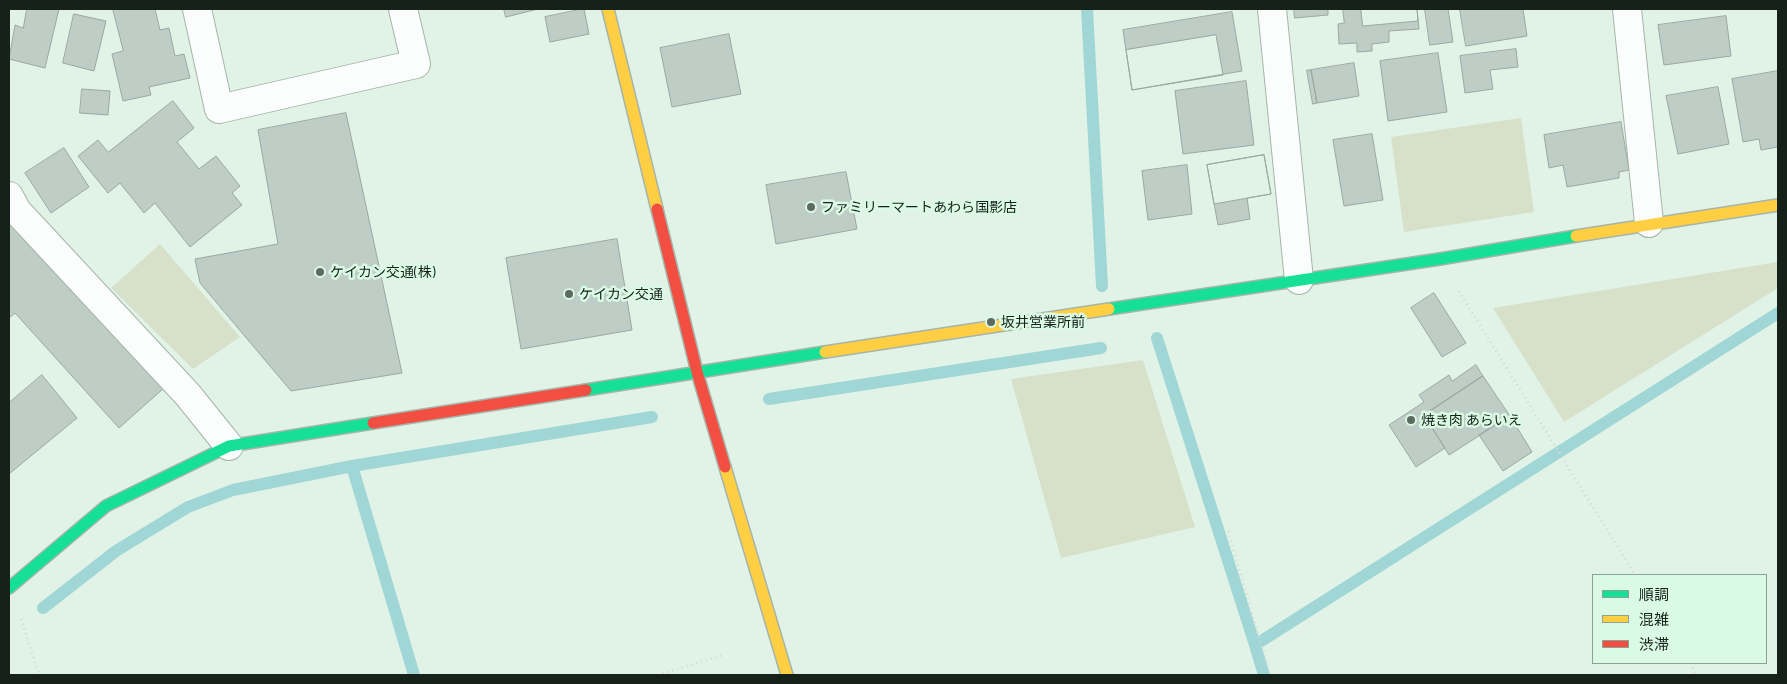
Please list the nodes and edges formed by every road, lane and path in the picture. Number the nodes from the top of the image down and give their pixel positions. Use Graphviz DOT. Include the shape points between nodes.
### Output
graph roads {
  1 [pos="197,9"];
  2 [pos="403,9"];
  3 [pos="608,9"];
  4 [pos="1272,9"];
  5 [pos="1627,9"];
  6 [pos="9,196"];
  7 [pos="1778,205"];
  8 [pos="1650,223"];
  9 [pos="1440,259"];
  10 [pos="1299,280"];
  11 [pos="697,372"];
  12 [pos="229,446"];
  13 [pos="1228,531"];
  14 [pos="1634,574"];
  15 [pos="10,588"];
  16 [pos="723,655"];
  17 [pos="1691,664"];
  18 [pos="39,675"];
  19 [pos="658,675"];
  20 [pos="787,675"];
  21 [pos="1270,675"];
  22 [pos="1697,675"];
  1 -- 2 [label="street" via="219,109 416,64"];
  3 -- 11 [label="street"];
  4 -- 10 [label="street"];
  5 -- 8 [label="street"];
  6 -- 12 [label="street" via="17,211 188,395"];
  7 -- 8 [label="street"];
  8 -- 9 [label="street"];
  9 -- 10 [label="street"];
  9 -- 14 [label="path"];
  10 -- 11 [label="street"];
  11 -- 12 [label="street"];
  11 -- 20 [label="street"];
  12 -- 15 [label="street" via="106,506"];
  13 -- 21 [label="path"];
  15 -- 18 [label="path"];
  16 -- 19 [label="path"];
  17 -- 22 [label="path"];
}
